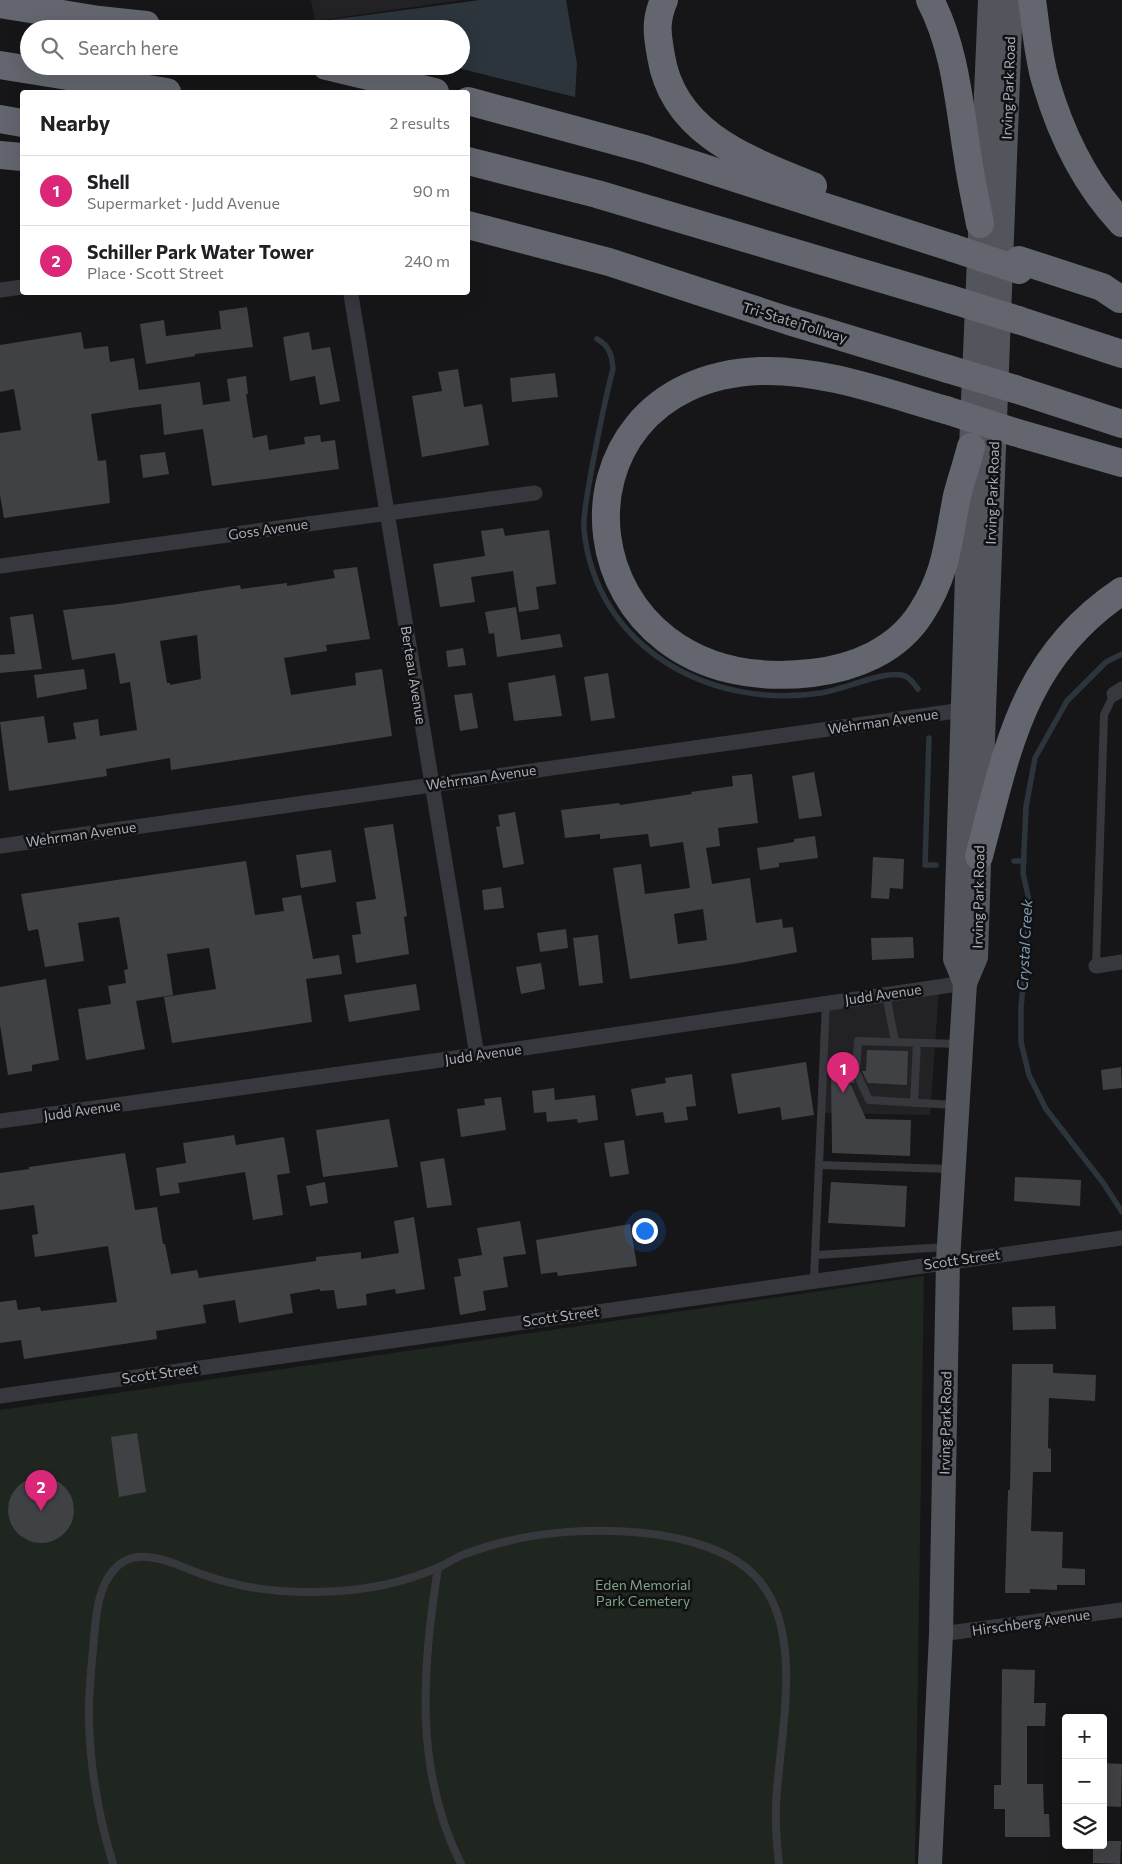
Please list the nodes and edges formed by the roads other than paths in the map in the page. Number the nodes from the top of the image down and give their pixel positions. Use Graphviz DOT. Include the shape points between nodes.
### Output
graph roads {
  1 [pos="60,0"];
  2 [pos="664,0"];
  3 [pos="930,0"];
  4 [pos="990,0"];
  5 [pos="1011,0"];
  6 [pos="1032,0"];
  7 [pos="0,4"];
  8 [pos="99,20"];
  9 [pos="130,20"];
  10 [pos="0,65"];
  11 [pos="20,68"];
  12 [pos="62,75"];
  13 [pos="364,75"];
  14 [pos="155,90"];
  15 [pos="427,90"];
  16 [pos="470,102"];
  17 [pos="0,120"];
  18 [pos="20,123"];
  19 [pos="0,155"];
  20 [pos="20,157"];
  21 [pos="470,162"];
  22 [pos="1122,223"];
  23 [pos="980,224"];
  24 [pos="470,226"];
  25 [pos="953,243"];
  26 [pos="20,287"];
  27 [pos="0,290"];
  28 [pos="352,295"];
  29 [pos="1121,299"];
  30 [pos="1122,354"];
  31 [pos="1122,424"];
  32 [pos="971,447"];
  33 [pos="1122,463"];
  34 [pos="535,493"];
  35 [pos="388,513"];
  36 [pos="0,566"];
  37 [pos="1122,592"];
  38 [pos="1118,692"];
  39 [pos="963,710"];
  40 [pos="432,784"];
  41 [pos="0,846"];
  42 [pos="979,856"];
  43 [pos="1122,962"];
  44 [pos="1096,966"];
  45 [pos="965,983"];
  46 [pos="886,994"];
  47 [pos="826,1002"];
  48 [pos="895,1042"];
  49 [pos="917,1043"];
  50 [pos="960,1044"];
  51 [pos="477,1055"];
  52 [pos="914,1103"];
  53 [pos="957,1105"];
  54 [pos="0,1121"];
  55 [pos="819,1165"];
  56 [pos="953,1170"];
  57 [pos="1117,1239"];
  58 [pos="948,1254"];
  59 [pos="816,1255"];
  60 [pos="814,1280"];
  61 [pos="0,1396"];
  62 [pos="438,1568"];
  63 [pos="1122,1610"];
  64 [pos="940,1634"];
  65 [pos="113,1864"];
  66 [pos="461,1864"];
  67 [pos="779,1864"];
  68 [pos="930,1864"];
  1 -- 9 [label="highway"];
  2 -- 25 [label="highway" via="657,17 663,72 676,102 714,140 768,168"];
  3 -- 23 [label="highway" via="943,24 957,78"];
  4 -- 23 [label="main road, Irving Park Road"];
  5 -- 42 [label="main road, Irving Park Road"];
  6 -- 22 [label="highway" via="1045,82 1074,157 1110,211"];
  7 -- 8 [label="highway"];
  10 -- 11 [label="highway"];
  12 -- 14 [label="highway"];
  13 -- 15 [label="highway"];
  16 -- 25 [label="highway" via="645,149"];
  17 -- 18 [label="highway"];
  19 -- 20 [label="highway"];
  21 -- 30 [label="highway, bridge" via="597,194"];
  23 -- 32 [label="main road, Irving Park Road"];
  24 -- 31 [label="highway, Tri-State Tollway, bridge" via="609,262"];
  25 -- 29 [label="highway, bridge" via="1098,296"];
  26 -- 27 [label="street"];
  28 -- 35 [label="street, Berteau Avenue"];
  32 -- 33 [label="highway, bridge" via="957,496 952,536 931,594 920,615 906,631 891,646 874,656 802,674 730,669 685,652 652,629 629,601 612,562 605,518 609,483 636,429 651,412 684,390 728,375 785,372 838,380"];
  32 -- 39 [label="main road, Irving Park Road"];
  34 -- 35 [label="street, Goss Avenue"];
  35 -- 36 [label="street, Goss Avenue"];
  35 -- 40 [label="street, Berteau Avenue"];
  37 -- 42 [label="highway" via="1073,632 1040,674 1024,705"];
  38 -- 44 [label="lane" via="1104,715"];
  39 -- 40 [label="street, Wehrman Avenue"];
  39 -- 45 [label="main road, Irving Park Road" via="954,959"];
  40 -- 41 [label="street, Wehrman Avenue"];
  40 -- 51 [label="street, Berteau Avenue"];
  42 -- 45 [label="main road, Irving Park Road" via="976,957"];
  43 -- 44 [label="street"];
  45 -- 46 [label="street, Judd Avenue"];
  45 -- 50 [label="main road, Irving Park Road"];
  46 -- 47 [label="street, Judd Avenue"];
  46 -- 48 [label="lane"];
  47 -- 51 [label="street, Judd Avenue"];
  47 -- 55 [label="lane"];
  48 -- 49 [label="lane"];
  48 -- 52 [label="lane" via="858,1041 856,1072 870,1100"];
  49 -- 50 [label="lane"];
  49 -- 52 [label="lane"];
  50 -- 53 [label="main road, Irving Park Road"];
  51 -- 54 [label="street, Judd Avenue"];
  52 -- 53 [label="lane"];
  53 -- 56 [label="main road, Irving Park Road"];
  55 -- 56 [label="lane"];
  55 -- 59 [label="lane"];
  56 -- 58 [label="main road, Irving Park Road"];
  57 -- 58 [label="street, Scott Street"];
  58 -- 59 [label="lane"];
  58 -- 60 [label="street, Scott Street"];
  58 -- 64 [label="main road, Irving Park Road"];
  59 -- 60 [label="lane"];
  60 -- 61 [label="street, Scott Street"];
  62 -- 65 [label="lane" via="355,1590 313,1592 244,1586 150,1557 123,1562 112,1572 102,1590 96,1624 88,1719 94,1772"];
  62 -- 66 [label="lane" via="430,1616 425,1696 429,1770 441,1817"];
  62 -- 67 [label="lane" via="463,1554 509,1540 597,1530 674,1538 737,1562 758,1579 777,1613 786,1665 776,1808"];
  63 -- 64 [label="street, Hirschberg Avenue"];
  64 -- 68 [label="main road, Irving Park Road"];
}
